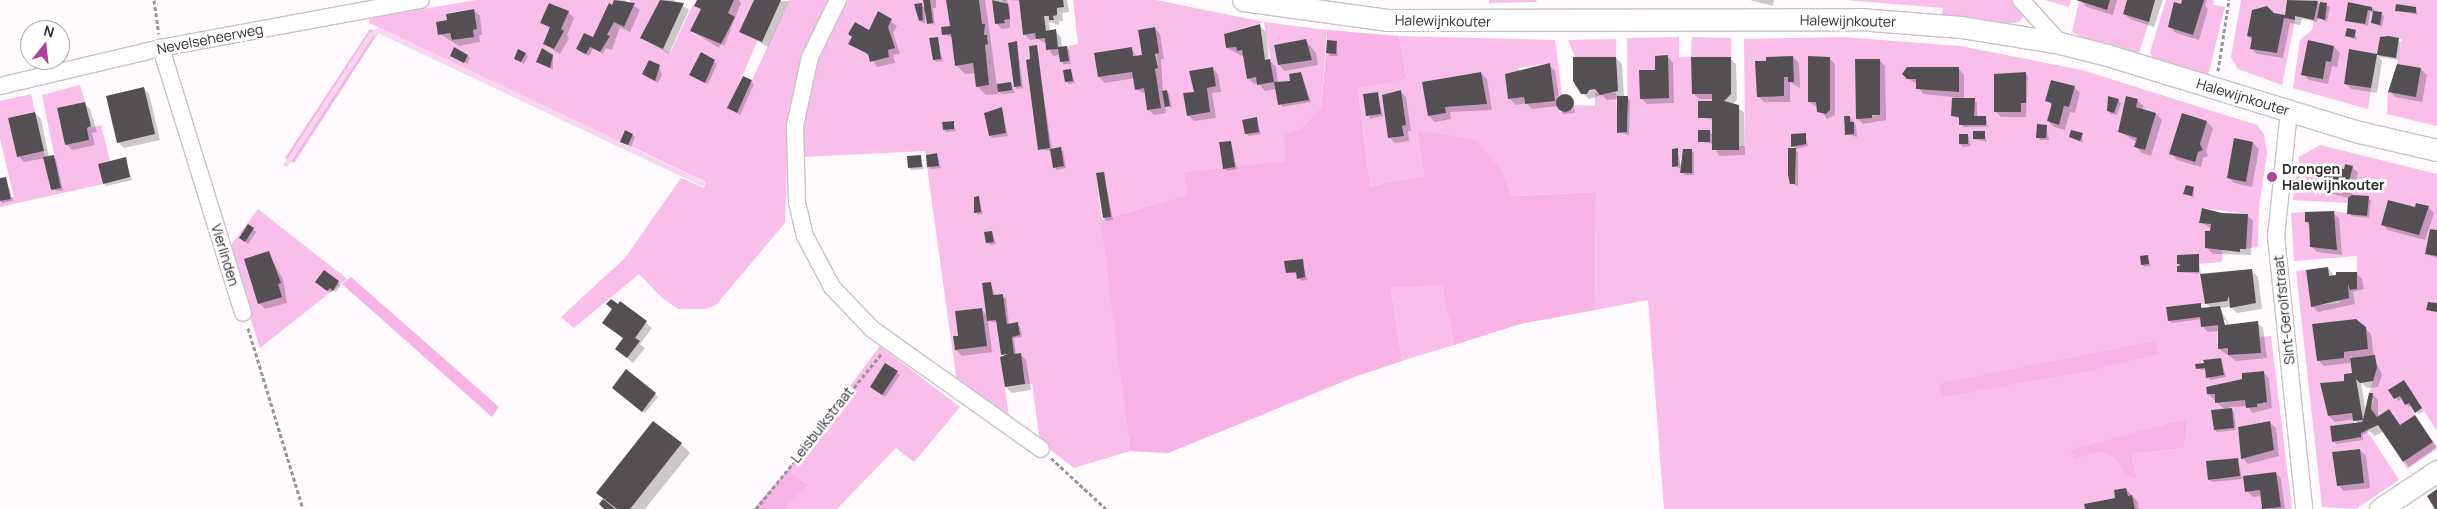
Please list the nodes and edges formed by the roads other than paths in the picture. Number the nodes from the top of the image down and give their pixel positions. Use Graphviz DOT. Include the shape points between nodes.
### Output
graph roads {
  1 [pos="421,0"];
  2 [pos="838,0"];
  3 [pos="1243,0"];
  4 [pos="2021,0"];
  5 [pos="2060,43"];
  6 [pos="161,48"];
  7 [pos="0,86"];
  8 [pos="2289,111"];
  9 [pos="2437,150"];
  10 [pos="244,313"];
  11 [pos="1040,449"];
  12 [pos="2437,471"];
  13 [pos="2304,509"];
  14 [pos="2380,509"];
  1 -- 6 [label="street, Nevelseheerweg"];
  2 -- 11 [label="street" via="812,50 794,126 797,202 805,236 832,287 851,309 890,342"];
  3 -- 5 [label="street, Halewijnkouter" via="1388,20 1859,20 1961,27"];
  4 -- 5 [label="street"];
  5 -- 8 [label="street, Halewijnkouter"];
  6 -- 7 [label="street, Nevelseheerweg"];
  6 -- 10 [label="street, Vierlinden"];
  8 -- 9 [label="street, Halewijnkouter" via="2358,132"];
  8 -- 13 [label="street, Sint-Gerolfstraat" via="2276,236"];
  12 -- 14 [label="street"];
}
